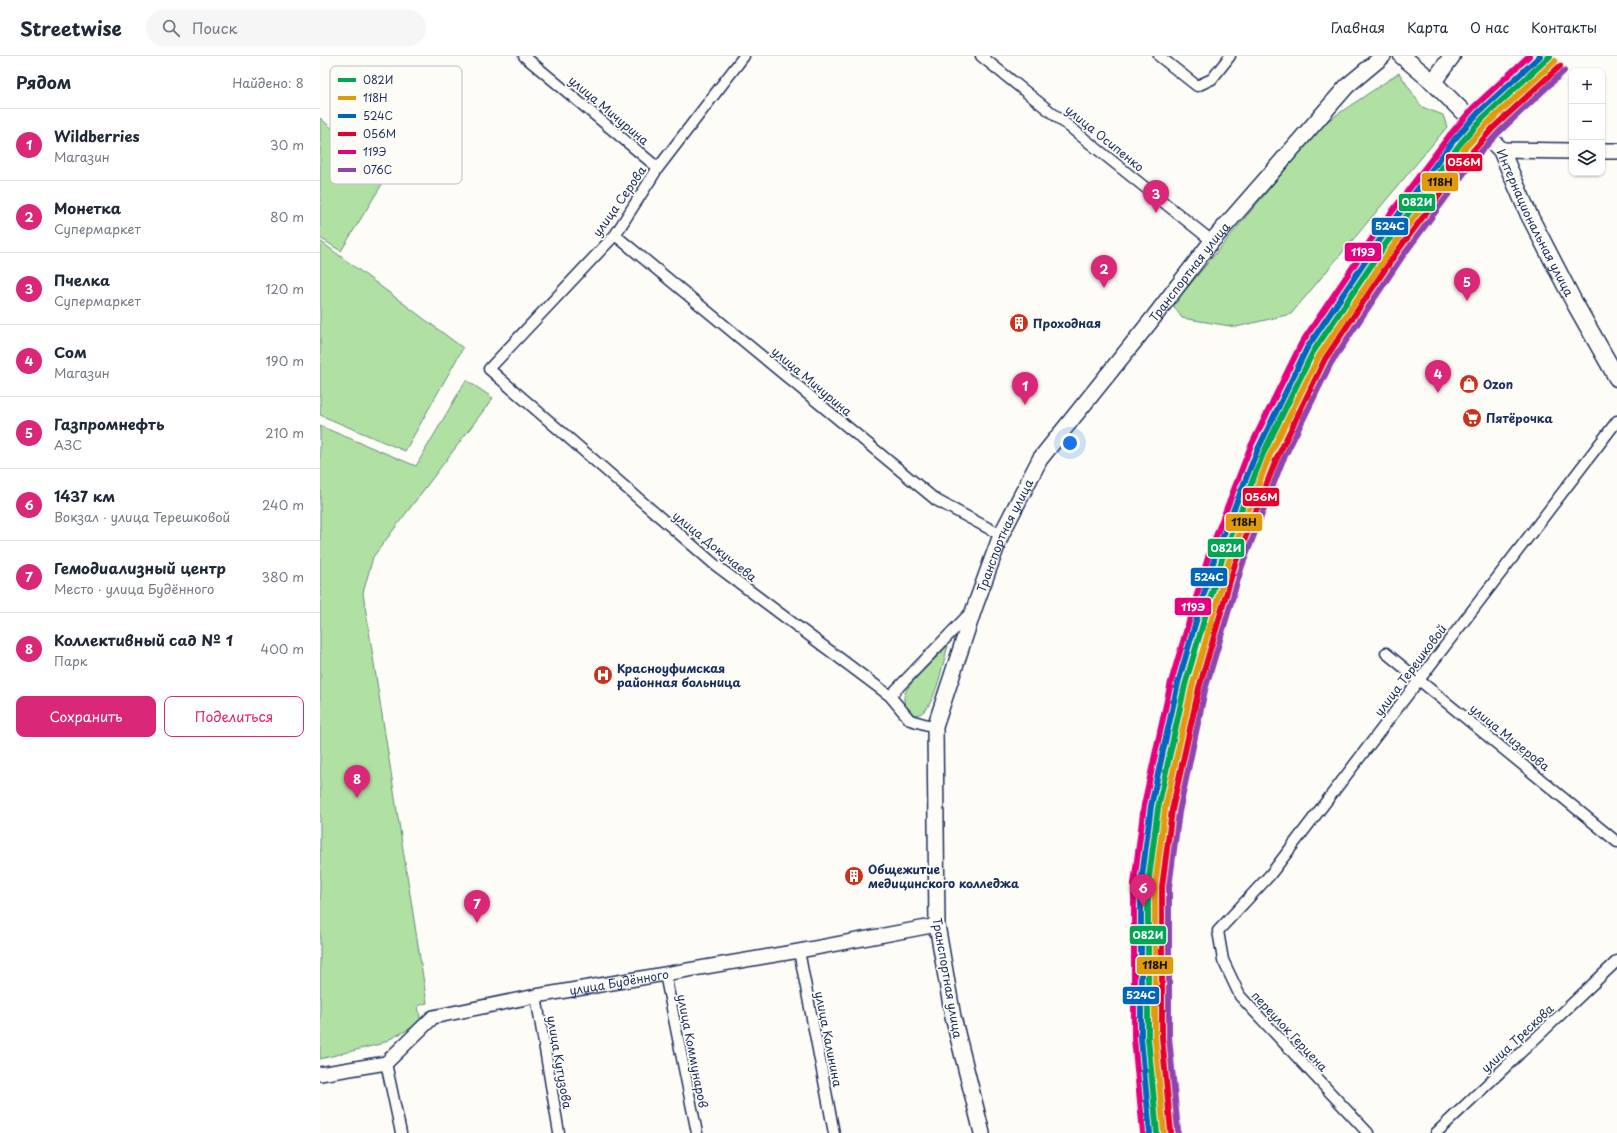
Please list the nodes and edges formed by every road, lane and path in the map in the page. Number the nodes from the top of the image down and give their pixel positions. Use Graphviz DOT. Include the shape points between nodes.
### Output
graph roads {
  1 [pos="524,56"];
  2 [pos="744,56"];
  3 [pos="981,56"];
  4 [pos="1159,56"];
  5 [pos="1230,56"];
  6 [pos="1383,56"];
  7 [pos="1402,56"];
  8 [pos="1452,56"];
  9 [pos="1433,82"];
  10 [pos="1501,150"];
  11 [pos="1569,151"];
  12 [pos="1605,151"];
  13 [pos="1617,152"];
  14 [pos="658,168"];
  15 [pos="615,235"];
  16 [pos="1212,241"];
  17 [pos="489,369"];
  18 [pos="1617,378"];
  19 [pos="1617,421"];
  20 [pos="1001,535"];
  21 [pos="974,609"];
  22 [pos="1386,653"];
  23 [pos="1419,679"];
  24 [pos="890,696"];
  25 [pos="935,727"];
  26 [pos="1617,842"];
  27 [pos="937,925"];
  28 [pos="1218,931"];
  29 [pos="799,951"];
  30 [pos="1617,961"];
  31 [pos="665,974"];
  32 [pos="536,996"];
  33 [pos="386,1063"];
  34 [pos="320,1074"];
  35 [pos="400,1133"];
  36 [pos="559,1133"];
  37 [pos="696,1133"];
  38 [pos="834,1133"];
  39 [pos="982,1133"];
  40 [pos="1368,1133"];
  41 [pos="1436,1133"];
  1 -- 14 [label="street, улица Мичурина"];
  2 -- 14 [label="street, улица Серова"];
  3 -- 16 [label="street, улица Осипенко"];
  4 -- 5 [label="street" via="1198,86 1212,79"];
  6 -- 16 [label="main road, Транспортная улица" via="1347,86"];
  7 -- 9 [label="main road, Интернациональная улица"];
  8 -- 9 [label="main road"];
  9 -- 10 [label="main road, Интернациональная улица"];
  10 -- 11 [label="main road"];
  10 -- 18 [label="main road, Интернациональная улица" via="1529,215"];
  12 -- 13 [label="main road"];
  14 -- 15 [label="street, улица Серова"];
  15 -- 17 [label="street, улица Серова"];
  15 -- 20 [label="street, улица Мичурина" via="936,500"];
  16 -- 20 [label="main road, Транспортная улица" via="1040,459"];
  17 -- 24 [label="street, улица Докучаева" via="714,564"];
  19 -- 23 [label="street, улица Терешковой"];
  20 -- 21 [label="main road, Транспортная улица"];
  21 -- 24 [label="street"];
  21 -- 25 [label="main road, Транспортная улица"];
  22 -- 23 [label="street, улица Мизерова"];
  23 -- 26 [label="street, улица Мизерова"];
  23 -- 28 [label="street, улица Терешковой" via="1270,875"];
  24 -- 25 [label="street, улица Докучаева" via="910,720"];
  25 -- 27 [label="main road, Транспортная улица"];
  27 -- 29 [label="street, улица Будённого"];
  27 -- 39 [label="main road, Транспортная улица" via="953,1017"];
  28 -- 40 [label="street, переулок Герцена" via="1223,960 1240,996"];
  29 -- 31 [label="street, улица Будённого"];
  29 -- 38 [label="street, улица Калинина"];
  30 -- 41 [label="street, улица Трескова"];
  31 -- 32 [label="street, улица Будённого"];
  31 -- 37 [label="street, улица Коммунаров"];
  32 -- 33 [label="street, улица Будённого" via="432,1017"];
  32 -- 36 [label="street, улица Кутузова"];
  33 -- 34 [label="street"];
  33 -- 35 [label="street"];
}
